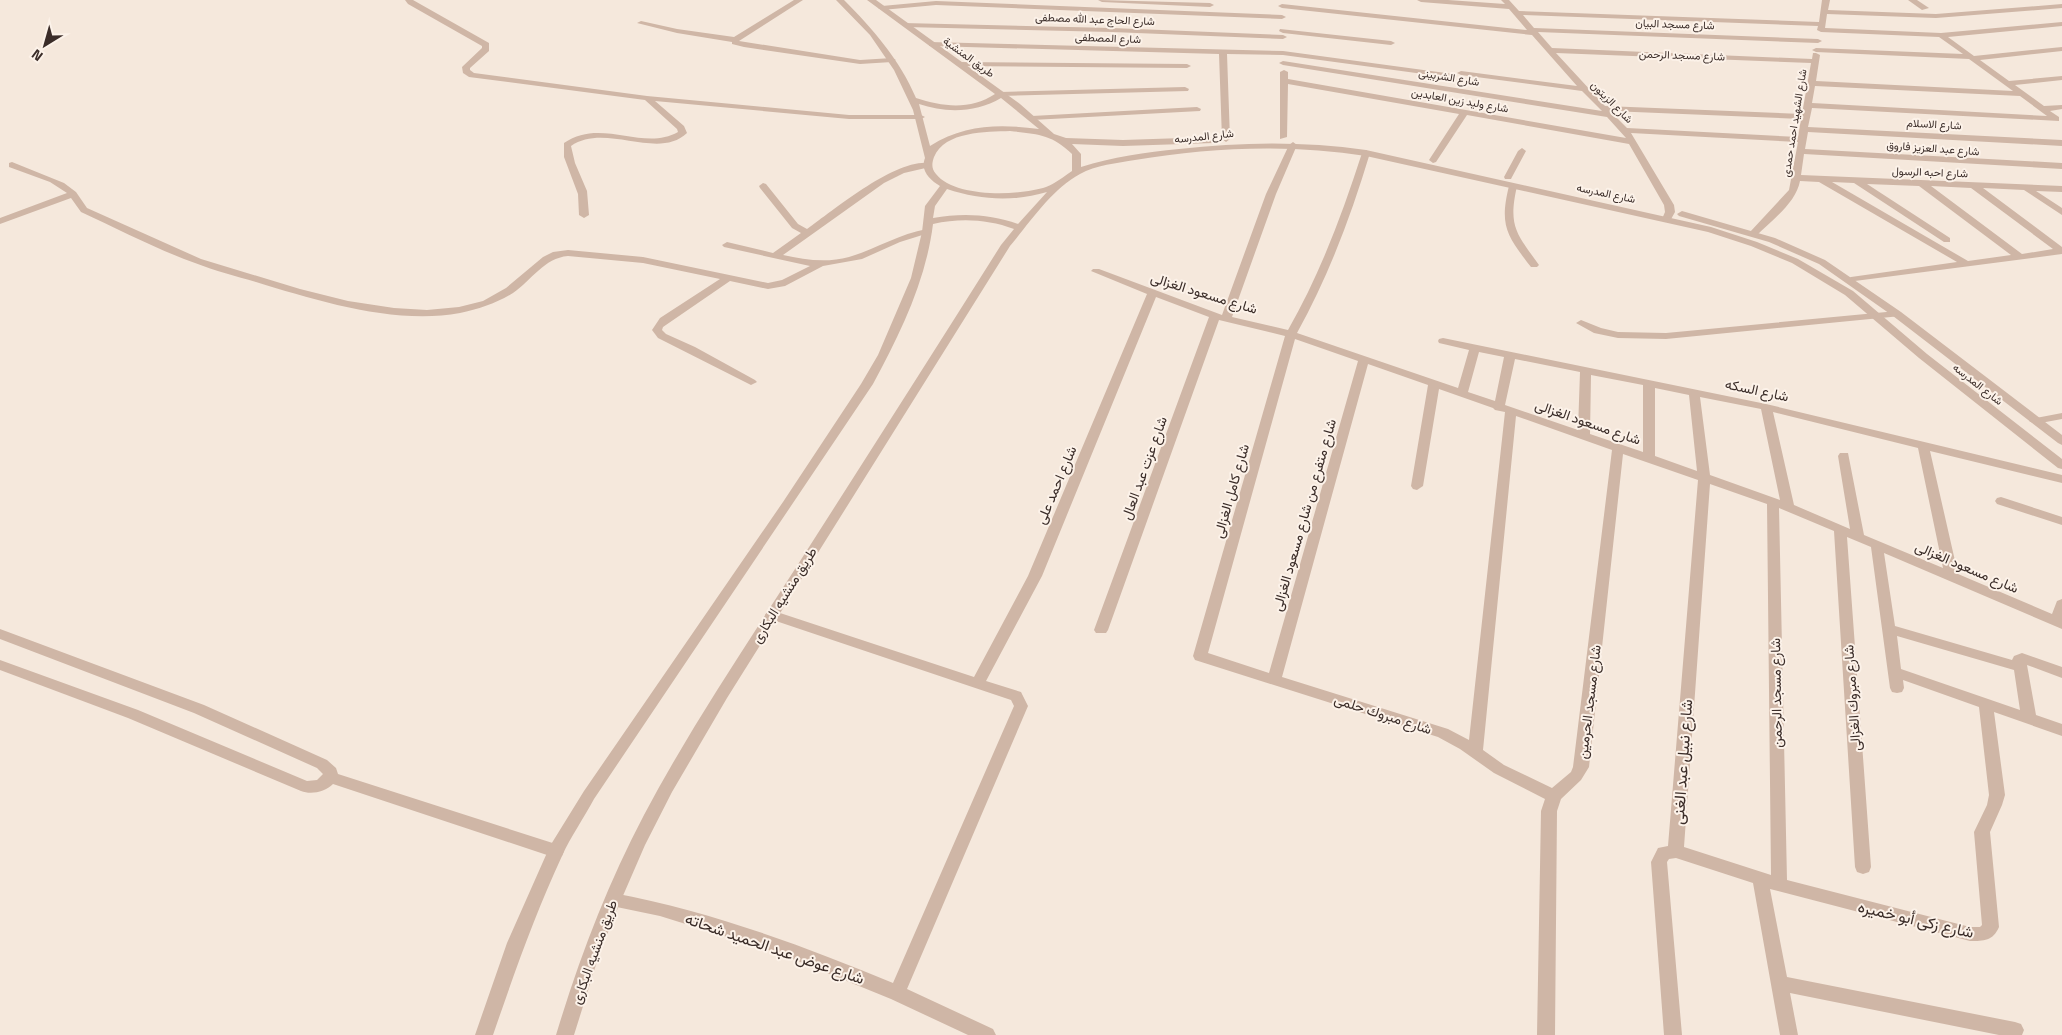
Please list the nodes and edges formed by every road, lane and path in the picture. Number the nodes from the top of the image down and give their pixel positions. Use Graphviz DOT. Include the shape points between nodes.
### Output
graph roads {
  1 [pos="409,0"];
  2 [pos="799,0"];
  3 [pos="840,0"];
  4 [pos="872,0"];
  5 [pos="1102,0"];
  6 [pos="1421,0"];
  7 [pos="1505,0"];
  8 [pos="1826,0"];
  9 [pos="1912,0"];
  10 [pos="1216,6"];
  11 [pos="2062,6"];
  12 [pos="882,8"];
  13 [pos="1263,8"];
  14 [pos="1282,8"];
  15 [pos="1925,8"];
  16 [pos="1513,10"];
  17 [pos="1824,12"];
  18 [pos="1936,16"];
  19 [pos="1944,21"];
  20 [pos="641,23"];
  21 [pos="2062,24"];
  22 [pos="906,26"];
  23 [pos="1821,27"];
  24 [pos="1532,32"];
  25 [pos="1283,34"];
  26 [pos="1941,35"];
  27 [pos="736,40"];
  28 [pos="1391,43"];
  29 [pos="932,44"];
  30 [pos="1817,45"];
  31 [pos="2062,49"];
  32 [pos="1548,50"];
  33 [pos="1223,52"];
  34 [pos="1283,54"];
  35 [pos="1971,58"];
  36 [pos="892,60"];
  37 [pos="1815,61"];
  38 [pos="1284,63"];
  39 [pos="959,64"];
  40 [pos="1187,66"];
  41 [pos="2062,78"];
  42 [pos="1284,81"];
  43 [pos="1812,83"];
  44 [pos="2006,84"];
  45 [pos="1185,89"];
  46 [pos="1584,89"];
  47 [pos="1001,94"];
  48 [pos="2020,94"];
  49 [pos="647,98"];
  50 [pos="914,100"];
  51 [pos="1809,105"];
  52 [pos="2062,107"];
  53 [pos="1603,108"];
  54 [pos="1197,109"];
  55 [pos="2042,109"];
  56 [pos="1465,112"];
  57 [pos="1610,115"];
  58 [pos="921,117"];
  59 [pos="1807,117"];
  60 [pos="1032,118"];
  61 [pos="2059,121"];
  62 [pos="1805,129"];
  63 [pos="1625,130"];
  64 [pos="1052,135"];
  65 [pos="1283,137"];
  66 [pos="1226,139"];
  67 [pos="1804,140"];
  68 [pos="1065,141"];
  69 [pos="1633,142"];
  70 [pos="2062,142"];
  71 [pos="1293,144"];
  72 [pos="1522,151"];
  73 [pos="1802,151"];
  74 [pos="1366,153"];
  75 [pos="927,160"];
  76 [pos="1433,160"];
  77 [pos="12,165"];
  78 [pos="2062,166"];
  79 [pos="1076,172"];
  80 [pos="1508,176"];
  81 [pos="1797,178"];
  82 [pos="1820,179"];
  83 [pos="1856,180"];
  84 [pos="1921,183"];
  85 [pos="946,185"];
  86 [pos="1973,185"];
  87 [pos="762,186"];
  88 [pos="1058,186"];
  89 [pos="1513,186"];
  90 [pos="2025,187"];
  91 [pos="2062,189"];
  92 [pos="73,194"];
  93 [pos="2062,212"];
  94 [pos="584,215"];
  95 [pos="1669,216"];
  96 [pos="0,221"];
  97 [pos="927,227"];
  98 [pos="1019,228"];
  99 [pos="808,233"];
  100 [pos="1753,234"];
  101 [pos="1947,240"];
  102 [pos="727,245"];
  103 [pos="2062,251"];
  104 [pos="777,256"];
  105 [pos="2019,256"];
  106 [pos="1965,263"];
  107 [pos="820,264"];
  108 [pos="1534,265"];
  109 [pos="1096,272"];
  110 [pos="728,278"];
  111 [pos="1851,280"];
  112 [pos="1152,294"];
  113 [pos="1897,314"];
  114 [pos="1875,315"];
  115 [pos="1221,317"];
  116 [pos="1581,323"];
  117 [pos="1291,334"];
  118 [pos="1443,341"];
  119 [pos="1475,348"];
  120 [pos="1510,355"];
  121 [pos="1364,359"];
  122 [pos="1586,370"];
  123 [pos="751,382"];
  124 [pos="1649,383"];
  125 [pos="1434,384"];
  126 [pos="1694,392"];
  127 [pos="1462,394"];
  128 [pos="1766,407"];
  129 [pos="1505,410"];
  130 [pos="2062,416"];
  131 [pos="2035,421"];
  132 [pos="1584,436"];
  133 [pos="2062,441"];
  134 [pos="1923,444"];
  135 [pos="1618,448"];
  136 [pos="1844,456"];
  137 [pos="1649,458"];
  138 [pos="2062,465"];
  139 [pos="1704,477"];
  140 [pos="2062,479"];
  141 [pos="1417,486"];
  142 [pos="2001,501"];
  143 [pos="1773,502"];
  144 [pos="1788,507"];
  145 [pos="2062,521"];
  146 [pos="1840,529"];
  147 [pos="1858,537"];
  148 [pos="1877,546"];
  149 [pos="1952,578"];
  150 [pos="2062,604"];
  151 [pos="772,615"];
  152 [pos="2059,623"];
  153 [pos="1889,629"];
  154 [pos="1101,630"];
  155 [pos="0,634"];
  156 [pos="1200,656"];
  157 [pos="0,665"];
  158 [pos="2020,667"];
  159 [pos="1895,672"];
  160 [pos="2062,673"];
  161 [pos="1274,679"];
  162 [pos="978,683"];
  163 [pos="1897,688"];
  164 [pos="1986,703"];
  165 [pos="2029,718"];
  166 [pos="2062,730"];
  167 [pos="1475,752"];
  168 [pos="330,777"];
  169 [pos="1554,796"];
  170 [pos="556,851"];
  171 [pos="1676,851"];
  172 [pos="1863,867"];
  173 [pos="1760,878"];
  174 [pos="1779,885"];
  175 [pos="613,900"];
  176 [pos="1779,983"];
  177 [pos="897,993"];
  178 [pos="2015,1030"];
  179 [pos="484,1035"];
  180 [pos="565,1035"];
  181 [pos="987,1035"];
  182 [pos="1546,1035"];
  183 [pos="1673,1035"];
  184 [pos="1789,1035"];
  1 -- 49 [label="street" via="486,45 486,49 466,67 468,73"];
  2 -- 27 [label="street"];
  3 -- 36 [label="street" via="865,25"];
  4 -- 12 [label="street, طريق المنشية"];
  5 -- 10 [label="street"];
  6 -- 16 [label="street"];
  7 -- 16 [label="street, شارع الزيتون"];
  8 -- 17 [label="street, شارع الشهيد احمد حمدى"];
  9 -- 15 [label="street"];
  11 -- 18 [label="street"];
  12 -- 14 [label="street" via="936,3"];
  12 -- 22 [label="street, طريق المنشية"];
  13 -- 14 [label="street"];
  14 -- 24 [label="street, شارع مسجد البيان"];
  14 -- 25 [label="street"];
  16 -- 23 [label="street"];
  16 -- 24 [label="street, شارع الزيتون"];
  17 -- 18 [label="street"];
  17 -- 23 [label="street, شارع الشهيد احمد حمدى"];
  18 -- 19 [label="street"];
  20 -- 27 [label="street"];
  21 -- 26 [label="street"];
  22 -- 25 [label="street, شارع الحاج عبد الله مصطفى"];
  22 -- 29 [label="street, طريق المنشية"];
  23 -- 26 [label="street"];
  23 -- 30 [label="street, شارع الشهيد احمد حمدى"];
  24 -- 30 [label="street, شارع مسجد البيان"];
  24 -- 32 [label="street, شارع الزيتون"];
  25 -- 28 [label="street, شارع الحاج عبد الله مصطفى"];
  25 -- 34 [label="street"];
  26 -- 35 [label="street"];
  27 -- 36 [label="street" via="744,45 850,61"];
  29 -- 33 [label="street, شارع المصطفى"];
  29 -- 39 [label="street, طريق المنشية"];
  30 -- 35 [label="street, شارع مسجد البيان"];
  30 -- 37 [label="street, شارع الشهيد احمد حمدى"];
  31 -- 35 [label="street, شارع مسجد البيان"];
  32 -- 37 [label="street, شارع مسجد الرحمن"];
  32 -- 46 [label="street, شارع الزيتون"];
  33 -- 34 [label="street, شارع المصطفى"];
  33 -- 66 [label="street"];
  34 -- 38 [label="street"];
  34 -- 46 [label="street, شارع المصطفى"];
  35 -- 44 [label="street"];
  36 -- 50 [label="street"];
  37 -- 43 [label="street, شارع الشهيد احمد حمدى"];
  38 -- 42 [label="street"];
  38 -- 57 [label="street, شارع الشربينى"];
  39 -- 40 [label="street"];
  39 -- 47 [label="street, طريق المنشية"];
  41 -- 44 [label="street"];
  42 -- 56 [label="street, شارع وليد زين العابدين"];
  42 -- 65 [label="street"];
  43 -- 48 [label="street"];
  43 -- 51 [label="street, شارع الشهيد احمد حمدى"];
  44 -- 48 [label="street"];
  45 -- 47 [label="street"];
  46 -- 53 [label="street, شارع الزيتون"];
  47 -- 50 [label="street" via="983,104 956,108"];
  47 -- 60 [label="street, طريق المنشية"];
  48 -- 55 [label="street"];
  49 -- 58 [label="street" via="850,117"];
  49 -- 94 [label="street" via="683,133 665,140 593,135 569,142 567,148 582,190"];
  50 -- 58 [label="street"];
  51 -- 59 [label="street, شارع الشهيد احمد حمدى"];
  51 -- 61 [label="street"];
  52 -- 55 [label="street"];
  53 -- 57 [label="street, شارع الزيتون"];
  53 -- 59 [label="street"];
  54 -- 60 [label="street"];
  55 -- 61 [label="street"];
  56 -- 69 [label="street, شارع وليد زين العابدين"];
  56 -- 76 [label="street"];
  57 -- 63 [label="street, شارع الزيتون"];
  58 -- 75 [label="street"];
  59 -- 62 [label="street, شارع الشهيد احمد حمدى"];
  60 -- 64 [label="street, طريق المنشية"];
  62 -- 67 [label="street, شارع الشهيد احمد حمدى"];
  62 -- 70 [label="street, شارع الاسلام"];
  63 -- 67 [label="street"];
  63 -- 69 [label="street, شارع الزيتون"];
  64 -- 68 [label="street"];
  64 -- 75 [label="street" via="1024,129 978,130 951,137 936,146"];
  65 -- 66 [label="street, شارع المدرسه"];
  65 -- 76 [label="street, شارع المدرسه" via="1342,142"];
  66 -- 68 [label="street, شارع المدرسه" via="1143,143"];
  67 -- 73 [label="street, شارع الشهيد احمد حمدى"];
  68 -- 79 [label="street" via="1078,156"];
  69 -- 95 [label="street, شارع الزيتون" via="1669,205"];
  71 -- 74 [label="street, شارع المدرسه"];
  71 -- 79 [label="street, شارع المدرسه" via="1238,145 1163,153 1118,160"];
  71 -- 115 [label="street, شارع عزت عبد العال"];
  72 -- 80 [label="street"];
  73 -- 78 [label="street, شارع عبد العزيز فاروق"];
  73 -- 81 [label="street, شارع الشهيد احمد حمدى"];
  74 -- 89 [label="street, شارع المدرسه"];
  74 -- 117 [label="street, شارع كامل الغزالى" via="1330,261"];
  75 -- 85 [label="street" via="930,172"];
  75 -- 99 [label="street" via="881,181"];
  76 -- 80 [label="street, شارع المدرسه"];
  77 -- 92 [label="street"];
  79 -- 88 [label="street"];
  80 -- 95 [label="street, شارع المدرسه"];
  81 -- 82 [label="street, شارع احبه الرسول"];
  81 -- 100 [label="street, شارع الشهيد احمد حمدى" via="1787,200"];
  82 -- 83 [label="street, شارع احبه الرسول"];
  82 -- 106 [label="street"];
  83 -- 84 [label="street, شارع احبه الرسول"];
  83 -- 101 [label="street"];
  84 -- 86 [label="street, شارع احبه الرسول"];
  84 -- 105 [label="street"];
  85 -- 88 [label="street" via="975,194 1010,196"];
  85 -- 97 [label="street" via="930,206"];
  86 -- 90 [label="street, شارع احبه الرسول"];
  86 -- 103 [label="street"];
  87 -- 99 [label="street" via="795,226"];
  88 -- 98 [label="street, طريق منشيه البكارى"];
  89 -- 95 [label="street, شارع المدرسه"];
  89 -- 108 [label="street" via="1507,207 1509,226 1513,237"];
  90 -- 91 [label="street, شارع احبه الرسول"];
  90 -- 93 [label="street"];
  92 -- 96 [label="street"];
  92 -- 110 [label="street" via="84,210 191,258 296,291 394,311 427,313 487,303 510,290 556,254 643,260"];
  95 -- 100 [label="street, شارع المدرسه"];
  95 -- 114 [label="street, شارع المدرسه" via="1795,261 1843,289"];
  97 -- 98 [label="street" via="954,217 976,217"];
  97 -- 107 [label="street" via="847,261"];
  97 -- 170 [label="street" via="908,302 867,384 608,764"];
  98 -- 151 [label="street, طريق منشيه البكارى"];
  99 -- 104 [label="street"];
  100 -- 111 [label="street, شارع المدرسه" via="1806,254"];
  102 -- 104 [label="street"];
  103 -- 105 [label="street"];
  104 -- 107 [label="street"];
  105 -- 106 [label="street"];
  106 -- 111 [label="street"];
  107 -- 110 [label="street" via="777,285 758,285"];
  109 -- 112 [label="street, شارع مسعود الغزالى"];
  110 -- 123 [label="street" via="664,320 657,330 662,336"];
  111 -- 113 [label="street, شارع المدرسه"];
  112 -- 115 [label="street, شارع مسعود الغزالى"];
  112 -- 162 [label="street, شارع احمد على" via="1035,576"];
  113 -- 114 [label="street"];
  113 -- 131 [label="street, شارع المدرسه"];
  114 -- 116 [label="street" via="1658,336 1596,331"];
  114 -- 138 [label="street, شارع المدرسه"];
  115 -- 117 [label="street, شارع مسعود الغزالى"];
  115 -- 154 [label="street, شارع عزت عبد العال"];
  117 -- 121 [label="street, شارع مسعود الغزالى"];
  117 -- 156 [label="street, شارع كامل الغزالى"];
  118 -- 119 [label="street, شارع السكه"];
  119 -- 120 [label="street, شارع السكه"];
  119 -- 127 [label="street"];
  120 -- 122 [label="street, شارع السكه"];
  120 -- 129 [label="street"];
  121 -- 125 [label="street, شارع مسعود الغزالى"];
  121 -- 161 [label="street, شارع متفرع من شارع مسعود الغزالى"];
  122 -- 124 [label="street, شارع السكه"];
  122 -- 132 [label="street"];
  124 -- 126 [label="street, شارع السكه"];
  124 -- 137 [label="street"];
  125 -- 127 [label="street, شارع مسعود الغزالى"];
  125 -- 141 [label="street"];
  126 -- 128 [label="street, شارع السكه"];
  126 -- 139 [label="street, شارع نبيل عبد الغنى"];
  127 -- 129 [label="street, شارع مسعود الغزالى"];
  128 -- 134 [label="street, شارع السكه"];
  128 -- 144 [label="street"];
  129 -- 132 [label="street, شارع مسعود الغزالى"];
  129 -- 167 [label="street"];
  130 -- 131 [label="street"];
  131 -- 133 [label="street, شارع المدرسه"];
  132 -- 135 [label="street, شارع مسعود الغزالى"];
  134 -- 140 [label="street, شارع السكه"];
  134 -- 149 [label="street"];
  135 -- 137 [label="street, شارع مسعود الغزالى"];
  135 -- 169 [label="street, شارع مسجد الحرمين" via="1581,766 1576,776"];
  136 -- 147 [label="street"];
  137 -- 139 [label="street, شارع مسعود الغزالى"];
  139 -- 143 [label="street, شارع مسعود الغزالى"];
  139 -- 171 [label="street, شارع نبيل عبد الغنى"];
  142 -- 145 [label="street"];
  143 -- 144 [label="street, شارع مسعود الغزالى"];
  143 -- 174 [label="street, شارع مسجد الرحمن"];
  144 -- 146 [label="street, شارع مسعود الغزالى"];
  146 -- 147 [label="street, شارع مسعود الغزالى"];
  146 -- 172 [label="street, شارع مبروك الغزالى"];
  147 -- 148 [label="street, شارع مسعود الغزالى"];
  148 -- 149 [label="street, شارع مسعود الغزالى"];
  148 -- 153 [label="street"];
  149 -- 152 [label="street, شارع مسعود الغزالى"];
  150 -- 152 [label="street"];
  151 -- 162 [label="street"];
  151 -- 175 [label="street, طريق منشيه البكارى" via="678,766"];
  153 -- 158 [label="street"];
  153 -- 159 [label="street"];
  155 -- 168 [label="street" via="198,709 322,764 331,772"];
  156 -- 161 [label="street, شارع مبروك حلمى"];
  157 -- 168 [label="street" via="133,714 306,787 320,786"];
  158 -- 160 [label="street" via="2022,658"];
  158 -- 165 [label="street"];
  159 -- 163 [label="street"];
  159 -- 164 [label="street"];
  161 -- 167 [label="street, شارع مبروك حلمى" via="1443,732"];
  162 -- 177 [label="street" via="1016,696 1020,706"];
  164 -- 165 [label="street"];
  164 -- 174 [label="street, شارع زكى أبو خميره" via="1997,795 1996,806 1984,822 1982,832 1991,927 1984,934 1970,934"];
  165 -- 166 [label="street"];
  167 -- 169 [label="street, شارع مبروك حلمى" via="1499,769"];
  168 -- 170 [label="street"];
  169 -- 182 [label="street" via="1549,811"];
  170 -- 179 [label="street" via="516,943"];
  171 -- 173 [label="street, شارع زكى أبو خميره"];
  171 -- 183 [label="street" via="1664,853 1659,862"];
  173 -- 174 [label="street, شارع زكى أبو خميره"];
  173 -- 176 [label="street"];
  175 -- 177 [label="street, شارع عوض عبد الحميد شحاته" via="660,909 779,946"];
  175 -- 180 [label="street, طريق منشيه البكارى"];
  176 -- 178 [label="street"];
  176 -- 184 [label="street"];
  177 -- 181 [label="street, شارع عوض عبد الحميد شحاته"];
}
